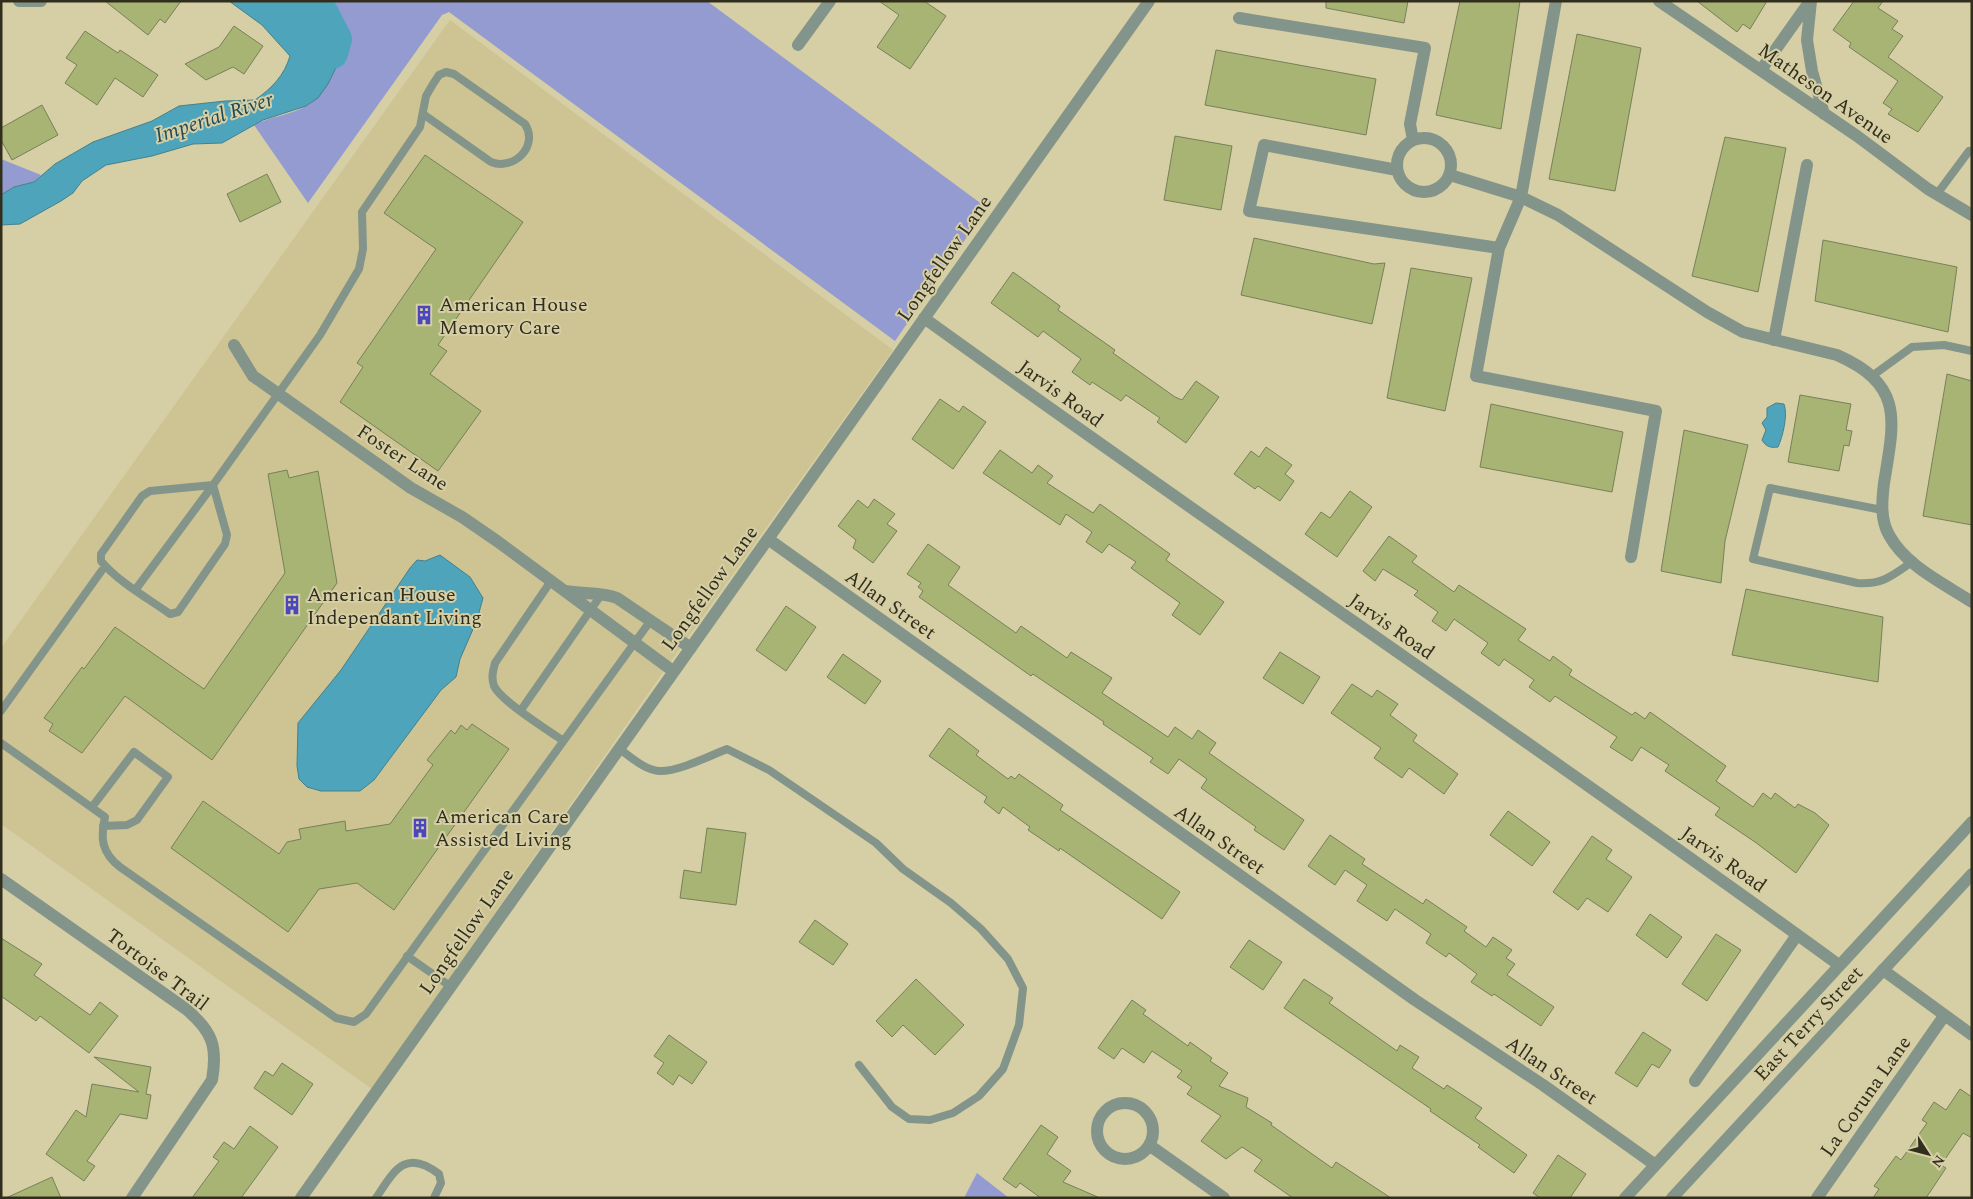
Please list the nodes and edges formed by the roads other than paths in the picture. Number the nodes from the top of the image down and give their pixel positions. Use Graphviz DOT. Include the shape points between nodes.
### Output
graph roads {
  1 [pos="19,1"];
  2 [pos="41,1"];
  3 [pos="830,1"];
  4 [pos="1149,1"];
  5 [pos="1556,1"];
  6 [pos="1659,1"];
  7 [pos="1810,1"];
  8 [pos="1239,18"];
  9 [pos="798,45"];
  10 [pos="1761,70"];
  11 [pos="423,114"];
  12 [pos="1824,114"];
  13 [pos="1413,140"];
  14 [pos="1969,151"];
  15 [pos="1807,166"];
  16 [pos="1397,170"];
  17 [pos="1450,174"];
  18 [pos="1937,194"];
  19 [pos="1521,197"];
  20 [pos="1972,215"];
  21 [pos="1499,248"];
  22 [pos="924,318"];
  23 [pos="1774,340"];
  24 [pos="234,345"];
  25 [pos="1972,351"];
  26 [pos="1872,376"];
  27 [pos="278,393"];
  28 [pos="213,485"];
  29 [pos="1882,510"];
  30 [pos="768,540"];
  31 [pos="1631,557"];
  32 [pos="1912,562"];
  33 [pos="105,566"];
  34 [pos="551,581"];
  35 [pos="136,589"];
  36 [pos="563,590"];
  37 [pos="601,595"];
  38 [pos="1972,602"];
  39 [pos="591,611"];
  40 [pos="651,620"];
  41 [pos="634,642"];
  42 [pos="691,648"];
  43 [pos="674,671"];
  44 [pos="521,710"];
  45 [pos="1,711"];
  46 [pos="562,740"];
  47 [pos="1,744"];
  48 [pos="618,748"];
  49 [pos="92,807"];
  50 [pos="1972,822"];
  51 [pos="103,826"];
  52 [pos="1972,874"];
  53 [pos="1,878"];
  54 [pos="1797,934"];
  55 [pos="407,956"];
  56 [pos="1839,965"];
  57 [pos="1883,970"];
  58 [pos="450,986"];
  59 [pos="1944,1016"];
  60 [pos="1972,1035"];
  61 [pos="859,1065"];
  62 [pos="1696,1081"];
  63 [pos="1150,1145"];
  64 [pos="1654,1164"];
  65 [pos="132,1198"];
  66 [pos="301,1198"];
  67 [pos="376,1198"];
  68 [pos="434,1198"];
  69 [pos="1224,1198"];
  70 [pos="1625,1198"];
  71 [pos="1672,1198"];
  72 [pos="1817,1198"];
  1 -- 2 [label="street"];
  3 -- 9 [label="street"];
  4 -- 22 [label="street, Longfellow Lane"];
  5 -- 19 [label="street"];
  6 -- 10 [label="street, Matheson Avenue"];
  7 -- 10 [label="street"];
  7 -- 12 [label="street" via="1807,40"];
  8 -- 13 [label="street" via="1425,48 1410,124"];
  10 -- 12 [label="street, Matheson Avenue"];
  11 -- 11 [label="lane" via="432,84 439,75 446,72 454,74 525,124 529,141 518,158 509,165 500,166"];
  11 -- 27 [label="lane" via="420,127 362,212 363,249 359,270 320,335"];
  12 -- 18 [label="street, Matheson Avenue"];
  13 -- 16 [label="street" via="1400,152"];
  13 -- 17 [label="street" via="1440,142 1450,157"];
  14 -- 18 [label="lane"];
  15 -- 23 [label="street"];
  16 -- 17 [label="street" via="1405,186 1422,193 1439,189"];
  16 -- 21 [label="street" via="1264,146 1249,211"];
  17 -- 19 [label="street"];
  18 -- 20 [label="street, Matheson Avenue"];
  19 -- 21 [label="street"];
  19 -- 23 [label="street" via="1558,215 1727,324"];
  21 -- 31 [label="street" via="1476,376 1656,411"];
  22 -- 30 [label="street, Longfellow Lane"];
  22 -- 54 [label="street, Jarvis Road"];
  23 -- 26 [label="street" via="1837,356"];
  24 -- 27 [label="street, Foster Lane" via="253,376"];
  25 -- 26 [label="lane" via="1944,345 1912,347"];
  26 -- 29 [label="street" via="1883,388 1892,414"];
  27 -- 28 [label="lane"];
  27 -- 34 [label="street, Foster Lane" via="411,488 462,517"];
  28 -- 33 [label="lane" via="150,491 142,496 101,554"];
  28 -- 35 [label="lane"];
  28 -- 35 [label="lane" via="227,535 225,544 178,612 170,614"];
  29 -- 32 [label="street" via="1888,534"];
  29 -- 32 [label="lane" via="1770,488 1753,558 1872,585"];
  30 -- 42 [label="street, Longfellow Lane"];
  30 -- 64 [label="street, Allan Street" via="1415,1000"];
  32 -- 38 [label="street"];
  33 -- 35 [label="lane"];
  33 -- 45 [label="lane"];
  34 -- 36 [label="street, Foster Lane"];
  34 -- 44 [label="lane" via="495,662 494,686 503,698"];
  36 -- 37 [label="street, Foster Lane"];
  36 -- 39 [label="street, Foster Lane"];
  37 -- 39 [label="lane"];
  37 -- 40 [label="street, Foster Lane" via="617,598"];
  39 -- 41 [label="street, Foster Lane"];
  39 -- 44 [label="lane"];
  40 -- 41 [label="lane"];
  40 -- 42 [label="street, Foster Lane"];
  41 -- 43 [label="street, Foster Lane"];
  41 -- 46 [label="lane"];
  42 -- 43 [label="street, Longfellow Lane"];
  43 -- 48 [label="street, Longfellow Lane"];
  44 -- 46 [label="lane"];
  46 -- 55 [label="lane"];
  47 -- 49 [label="lane"];
  48 -- 58 [label="street, Longfellow Lane"];
  48 -- 61 [label="lane" via="642,765 659,771 727,749 769,770 876,843 903,869 951,903 1008,959 1022,988 1019,1025 1003,1069 979,1096 953,1113 930,1120 909,1120 892,1107"];
  49 -- 51 [label="lane" via="106,817"];
  49 -- 51 [label="lane" via="134,752 168,776 137,820 127,825"];
  50 -- 56 [label="street"];
  51 -- 55 [label="lane" via="104,846 114,863 336,1018 354,1022 361,1018"];
  52 -- 57 [label="street, East Terry Street"];
  53 -- 65 [label="street, Tortoise Trail" via="186,1009 201,1022 212,1040 216,1059 212,1080"];
  54 -- 56 [label="street, Jarvis Road"];
  54 -- 62 [label="street"];
  55 -- 58 [label="lane"];
  56 -- 64 [label="street"];
  57 -- 59 [label="street"];
  57 -- 71 [label="street, East Terry Street"];
  58 -- 66 [label="street, Longfellow Lane"];
  59 -- 60 [label="street"];
  59 -- 72 [label="street, La Coruna Lane"];
  63 -- 63 [label="street" via="1151,1119 1136,1105 1116,1104 1100,1119 1099,1140 1111,1155 1138,1156"];
  63 -- 69 [label="street"];
  64 -- 70 [label="street"];
  67 -- 68 [label="lane" via="396,1169 410,1162 420,1162 438,1174 441,1183"];
}
